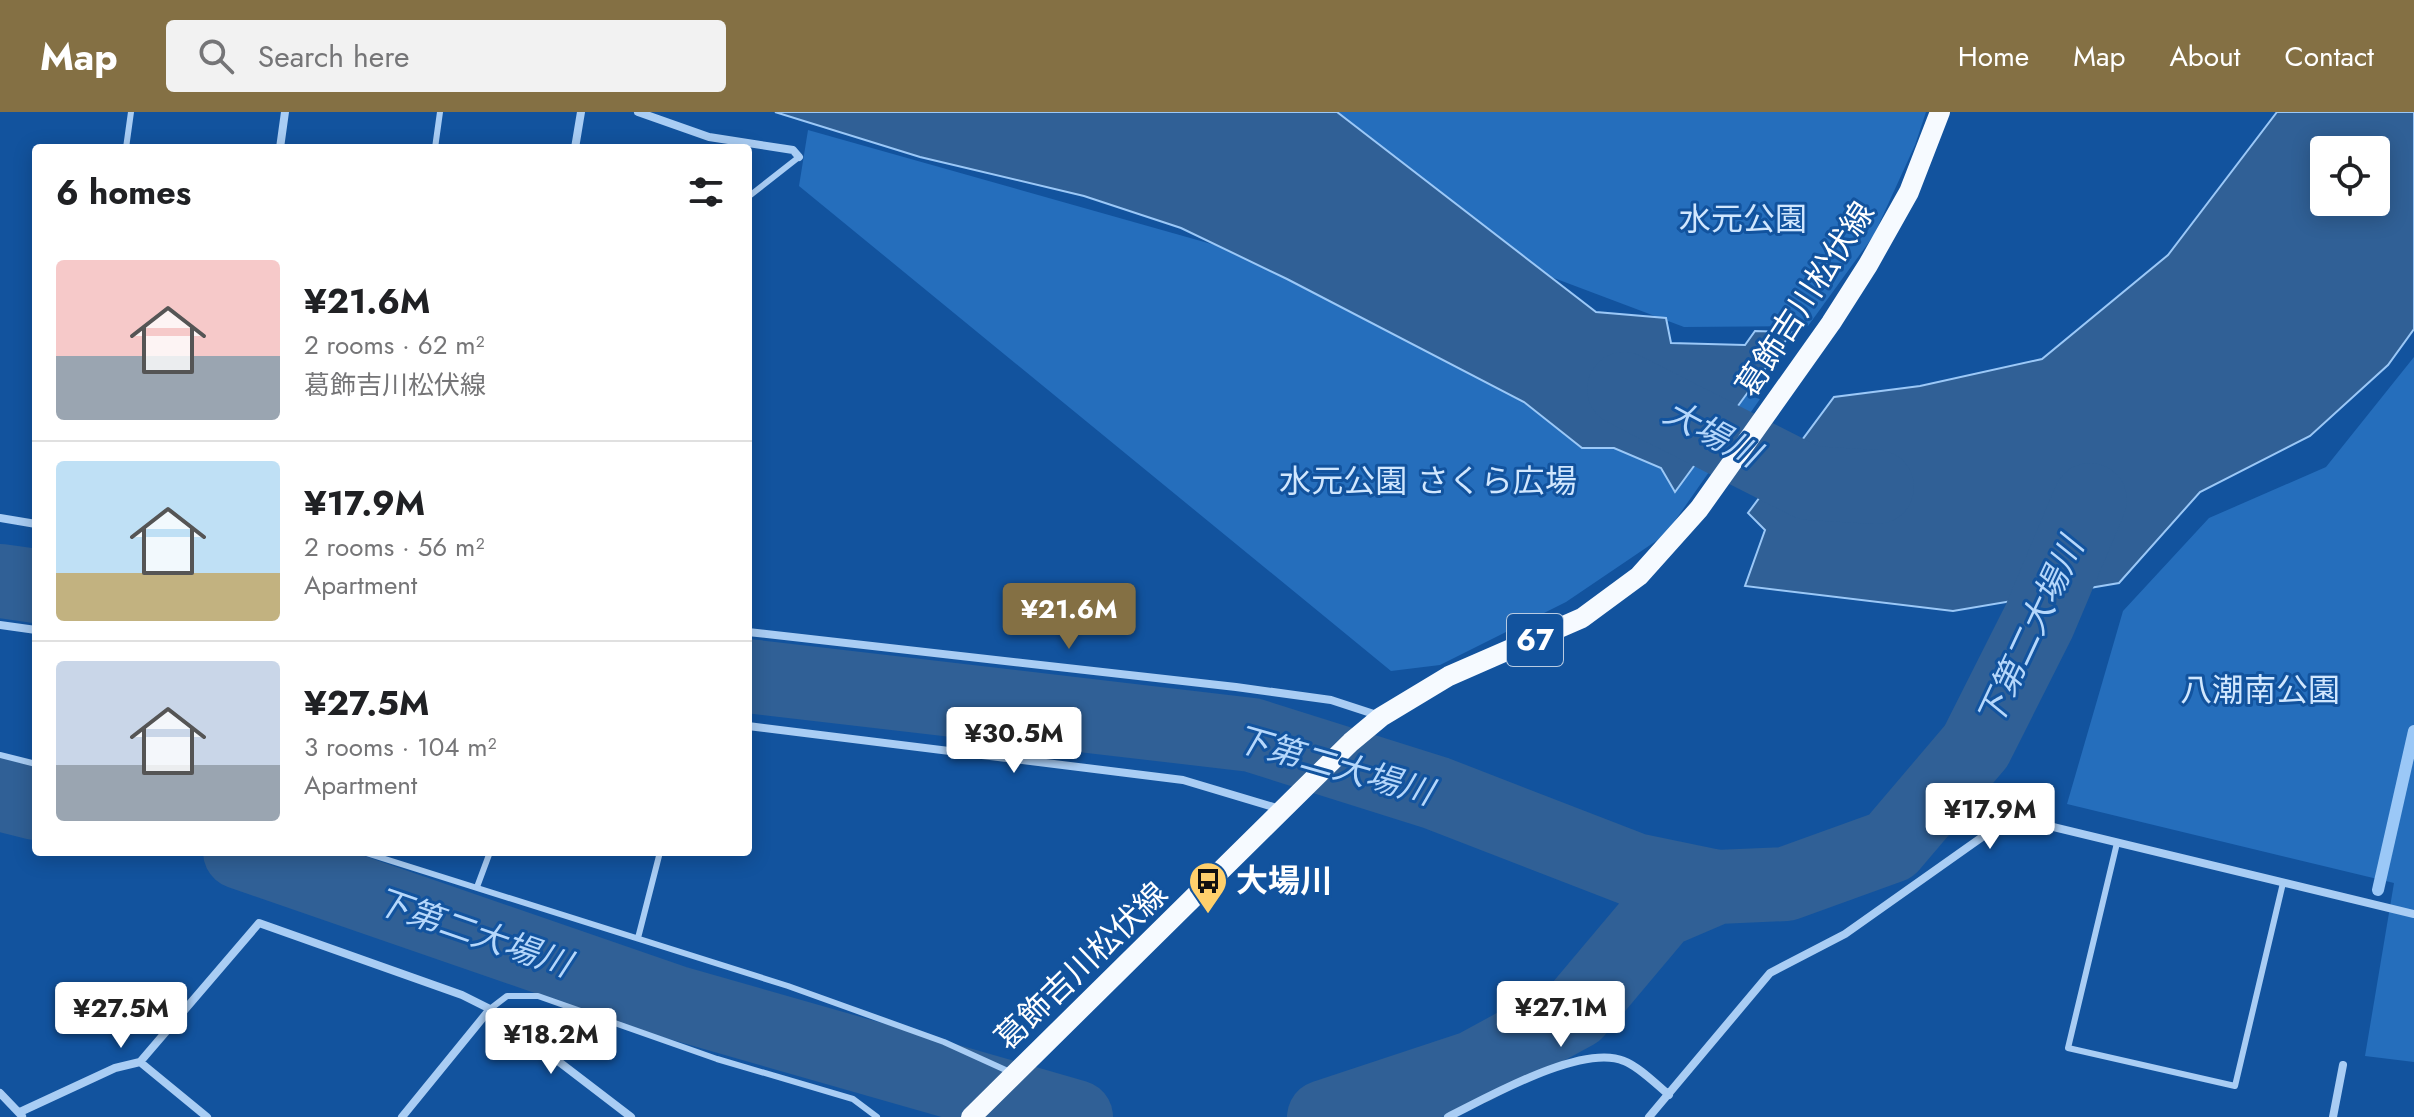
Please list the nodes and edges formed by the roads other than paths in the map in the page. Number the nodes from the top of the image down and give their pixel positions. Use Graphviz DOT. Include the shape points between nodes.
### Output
graph roads {
  1 [pos="131,112"];
  2 [pos="285,112"];
  3 [pos="440,112"];
  4 [pos="581,112"];
  5 [pos="638,112"];
  6 [pos="1940,112"];
  7 [pos="127,144"];
  8 [pos="281,144"];
  9 [pos="436,144"];
  10 [pos="576,144"];
  11 [pos="799,157"];
  12 [pos="752,194"];
  13 [pos="0,518"];
  14 [pos="32,523"];
  15 [pos="0,625"];
  16 [pos="32,629"];
  17 [pos="752,632"];
  18 [pos="1381,717"];
  19 [pos="752,726"];
  20 [pos="0,755"];
  21 [pos="32,763"];
  22 [pos="1286,808"];
  23 [pos="2117,843"];
  24 [pos="376,856"];
  25 [pos="489,856"];
  26 [pos="659,856"];
  27 [pos="2283,883"];
  28 [pos="477,887"];
  29 [pos="2414,914"];
  30 [pos="638,938"];
  31 [pos="490,1009"];
  32 [pos="140,1062"];
  33 [pos="2343,1065"];
  34 [pos="1013,1073"];
  35 [pos="0,1093"];
  36 [pos="1669,1095"];
  37 [pos="21,1115"];
  38 [pos="973,1115"];
  39 [pos="207,1117"];
  40 [pos="402,1117"];
  41 [pos="631,1117"];
  42 [pos="877,1117"];
  43 [pos="1448,1117"];
  44 [pos="1649,1117"];
  45 [pos="2333,1117"];
  1 -- 7 [label="lane"];
  2 -- 8 [label="street"];
  3 -- 9 [label="lane"];
  4 -- 10 [label="street"];
  5 -- 11 [label="street" via="709,137 793,150"];
  6 -- 18 [label="main road, 葛飾吉川松伏線 / 67" via="1909,192 1831,323 1699,509 1639,576 1582,618 1449,676"];
  11 -- 12 [label="lane"];
  13 -- 14 [label="street"];
  15 -- 16 [label="street"];
  17 -- 18 [label="street" via="1249,688 1331,700"];
  18 -- 22 [label="main road, 葛飾吉川松伏線 / 67"];
  19 -- 22 [label="street" via="1183,780"];
  20 -- 21 [label="lane"];
  22 -- 34 [label="main road, 葛飾吉川松伏線 / 67"];
  23 -- 27 [label="street"];
  23 -- 27 [label="lane" via="2068,1048 2235,1086"];
  23 -- 36 [label="street" via="2024,820 2002,823 1845,934 1770,973"];
  24 -- 28 [label="lane"];
  25 -- 28 [label="lane"];
  26 -- 30 [label="lane"];
  27 -- 29 [label="street"];
  28 -- 30 [label="lane"];
  30 -- 34 [label="lane" via="944,1042"];
  31 -- 32 [label="street" via="259,923"];
  31 -- 40 [label="street"];
  31 -- 41 [label="street"];
  31 -- 42 [label="lane" via="507,996 538,996 717,1059 853,1099"];
  32 -- 37 [label="street" via="115,1068"];
  32 -- 39 [label="street"];
  33 -- 45 [label="street"];
  34 -- 38 [label="main road, 葛飾吉川松伏線 / 67"];
  35 -- 37 [label="street"];
  36 -- 43 [label="street" via="1624,1060 1588,1058 1543,1071"];
  36 -- 44 [label="street"];
}
